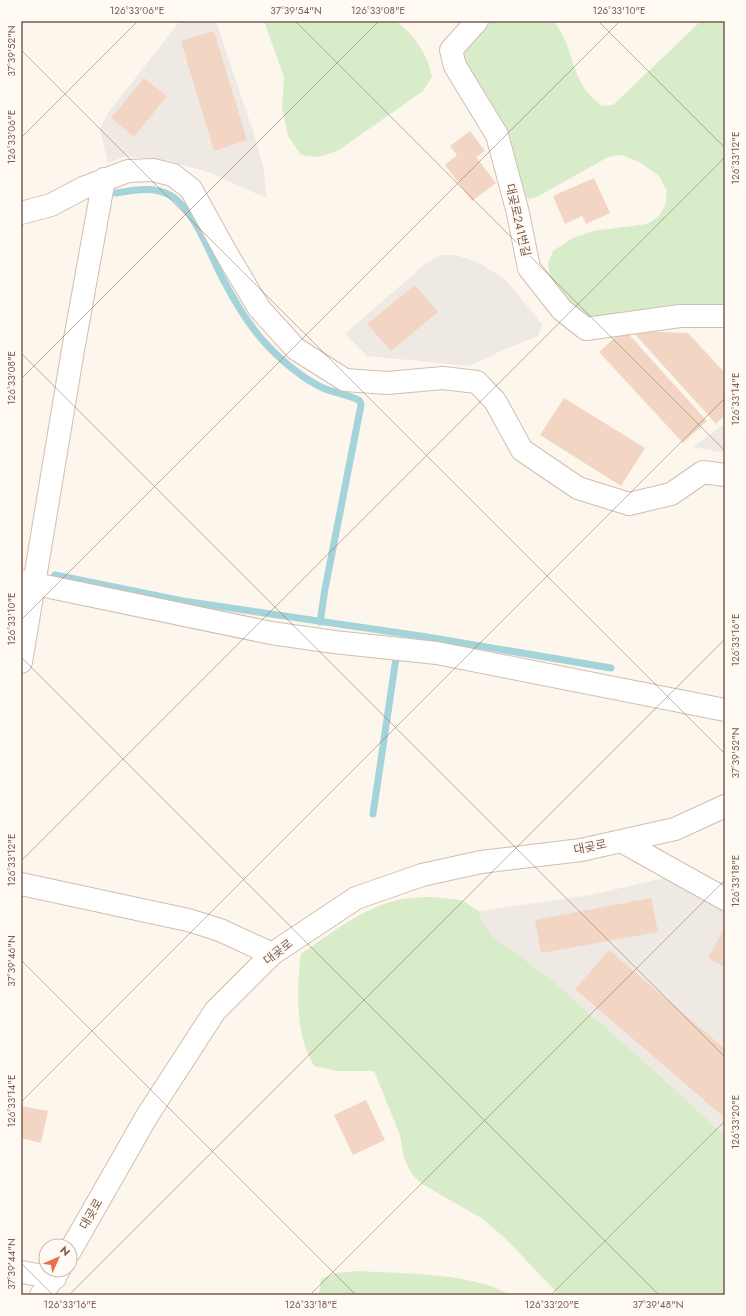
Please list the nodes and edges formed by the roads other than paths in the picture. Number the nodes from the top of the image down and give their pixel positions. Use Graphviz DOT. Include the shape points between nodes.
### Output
graph roads {
  1 [pos="477,21"];
  2 [pos="104,179"];
  3 [pos="21,213"];
  4 [pos="725,316"];
  5 [pos="725,476"];
  6 [pos="27,583"];
  7 [pos="21,662"];
  8 [pos="725,710"];
  9 [pos="725,806"];
  10 [pos="621,841"];
  11 [pos="21,884"];
  12 [pos="725,900"];
  13 [pos="272,954"];
  14 [pos="77,1238"];
  15 [pos="21,1272"];
  16 [pos="38,1273"];
  17 [pos="54,1278"];
  18 [pos="41,1295"];
  1 -- 4 [label="street, 대곶로241번길" via="451,50 454,61 497,135 529,268 562,310 586,328 680,316"];
  2 -- 3 [label="street" via="51,205"];
  2 -- 5 [label="street" via="128,171 153,170 173,176 192,189 259,308 296,349 345,380 387,383 443,378 477,382 495,400 522,450 578,488 629,504 671,494 703,472"];
  2 -- 6 [label="street"];
  6 -- 7 [label="street"];
  6 -- 8 [label="street" via="271,632 334,642 437,653"];
  9 -- 10 [label="street, 대곶로" via="675,829"];
  10 -- 12 [label="street, 대곶로"];
  10 -- 13 [label="street, 대곶로" via="581,850 481,862 422,875 356,898"];
  11 -- 13 [label="street" via="188,920 220,930"];
  13 -- 14 [label="street, 대곶로" via="215,1011 147,1116"];
  15 -- 16 [label="street"];
  17 -- 18 [label="street"];
}
